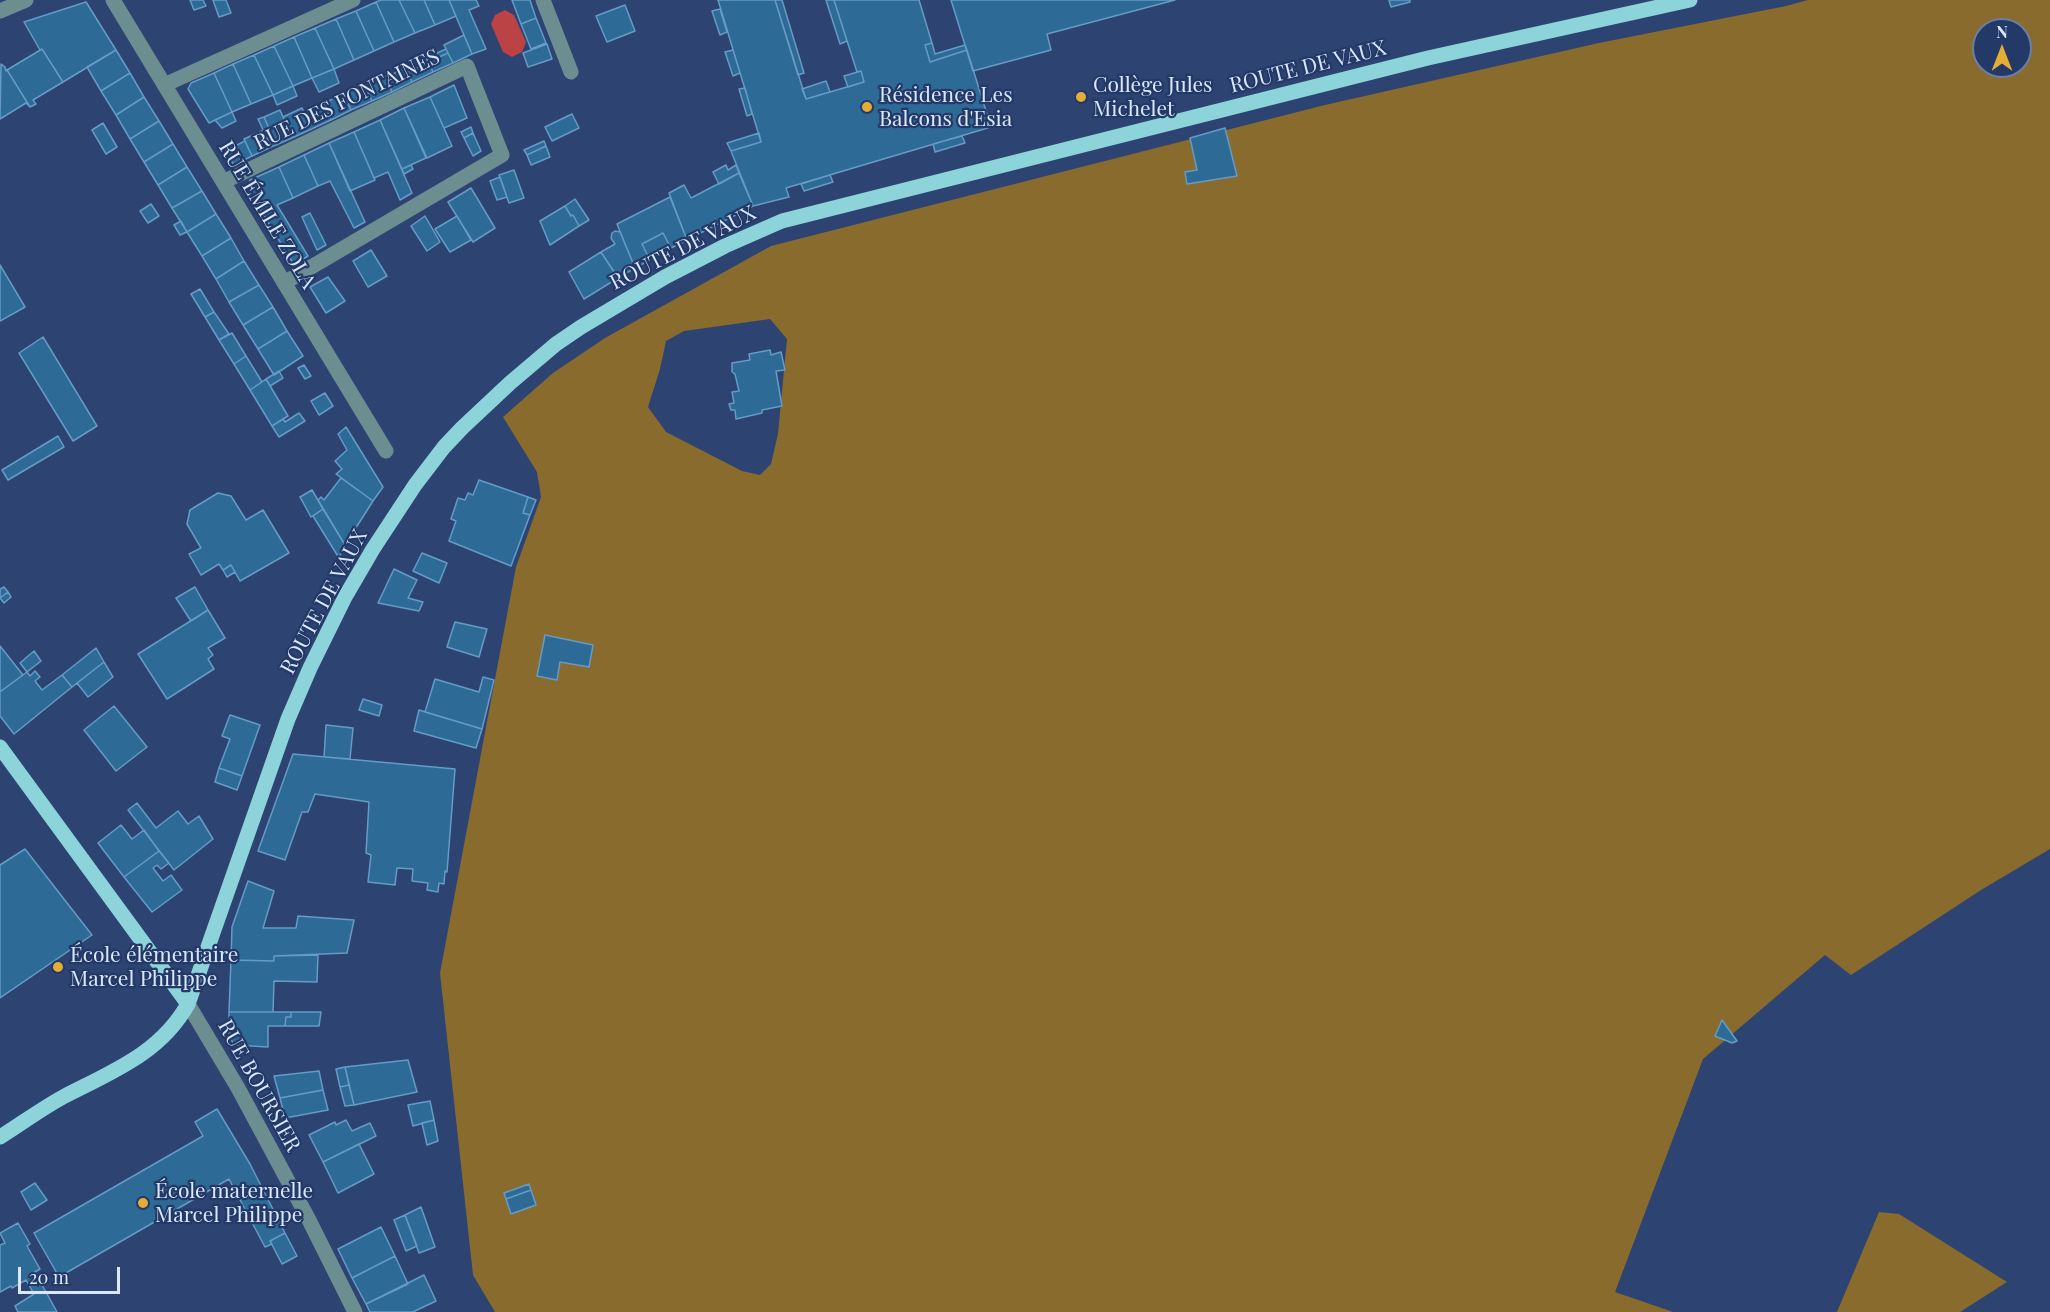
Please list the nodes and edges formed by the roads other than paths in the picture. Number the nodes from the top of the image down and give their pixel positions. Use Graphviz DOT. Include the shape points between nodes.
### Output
graph roads {
  1 [pos="26,0"];
  2 [pos="113,0"];
  3 [pos="353,0"];
  4 [pos="543,0"];
  5 [pos="1690,0"];
  6 [pos="0,11"];
  7 [pos="571,72"];
  8 [pos="164,85"];
  9 [pos="223,182"];
  10 [pos="284,284"];
  11 [pos="386,451"];
  12 [pos="0,747"];
  13 [pos="188,1004"];
  14 [pos="0,1137"];
  15 [pos="355,1312"];
  1 -- 6 [label="street"];
  2 -- 8 [label="street, RUE ÉMILE ZOLA"];
  3 -- 8 [label="street"];
  4 -- 7 [label="street"];
  5 -- 13 [label="main road, ROUTE DE VAUX" via="1428,58 782,221 700,259 581,327 510,383 444,447 360,571 288,719"];
  8 -- 9 [label="street, RUE ÉMILE ZOLA"];
  9 -- 10 [label="street, RUE ÉMILE ZOLA"];
  9 -- 10 [label="street, RUE DES FONTAINES" via="467,66 502,155"];
  10 -- 11 [label="street, RUE ÉMILE ZOLA"];
  12 -- 13 [label="main road, RUE BOURSIER"];
  13 -- 14 [label="main road, ROUTE DE VAUX" via="167,1034 145,1052"];
  13 -- 15 [label="street, RUE BOURSIER" via="260,1129"];
}
